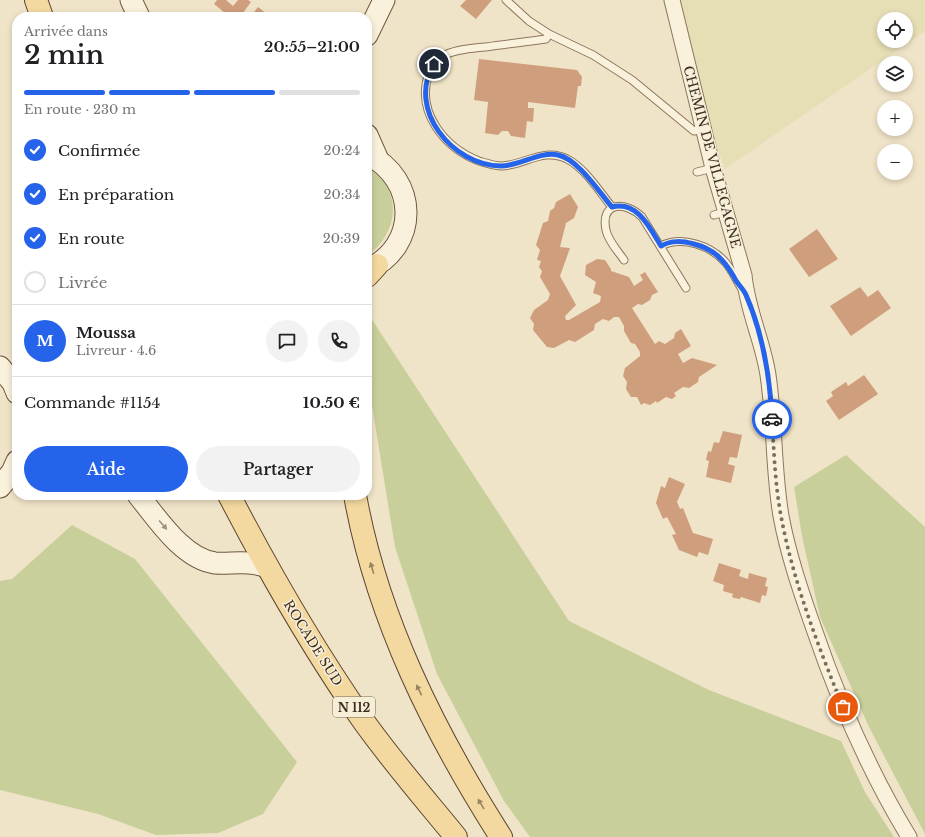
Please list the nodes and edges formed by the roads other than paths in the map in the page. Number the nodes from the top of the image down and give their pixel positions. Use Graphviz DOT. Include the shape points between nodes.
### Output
graph roads {
  1 [pos="36,0"];
  2 [pos="131,0"];
  3 [pos="384,0"];
  4 [pos="506,0"];
  5 [pos="672,0"];
  6 [pos="40,12"];
  7 [pos="137,12"];
  8 [pos="372,25"];
  9 [pos="549,34"];
  10 [pos="703,129"];
  11 [pos="373,157"];
  12 [pos="714,168"];
  13 [pos="697,172"];
  14 [pos="612,207"];
  15 [pos="661,246"];
  16 [pos="624,260"];
  17 [pos="372,268"];
  18 [pos="686,288"];
  19 [pos="746,294"];
  20 [pos="0,366"];
  21 [pos="12,367"];
  22 [pos="12,382"];
  23 [pos="12,472"];
  24 [pos="12,482"];
  25 [pos="0,488"];
  26 [pos="142,500"];
  27 [pos="232,500"];
  28 [pos="355,500"];
  29 [pos="267,567"];
  30 [pos="456,837"];
  31 [pos="501,837"];
  32 [pos="910,837"];
  1 -- 6 [label="main road"];
  2 -- 7 [label="main road"];
  3 -- 8 [label="main road"];
  4 -- 9 [label="lane" via="528,21"];
  5 -- 10 [label="street, CHEMIN DE VILLEGAGNE"];
  9 -- 10 [label="lane" via="612,67 650,94 694,131"];
  9 -- 14 [label="lane" via="546,39 463,50 438,60 430,70 425,86 431,119 440,134 453,147 486,164 503,166 546,155 558,155 568,159"];
  10 -- 12 [label="street, CHEMIN DE VILLEGAGNE"];
  11 -- 17 [label="main road" via="394,174 403,192 406,213 403,233 392,251"];
  12 -- 13 [label="lane"];
  12 -- 19 [label="street, CHEMIN DE VILLEGAGNE" via="720,213 744,275"];
  14 -- 15 [label="lane" via="619,205 636,210"];
  14 -- 16 [label="lane" via="605,221 606,229"];
  15 -- 18 [label="lane"];
  15 -- 19 [label="lane" via="673,241 702,247 715,253 730,268"];
  19 -- 32 [label="street, CHEMIN DE VILLEGAGNE" via="768,373 777,489 804,601 855,736 871,770"];
  20 -- 21 [label="main road"];
  20 -- 22 [label="main road"];
  23 -- 25 [label="main road"];
  24 -- 25 [label="main road"];
  26 -- 29 [label="main road, one-way" via="181,546 202,560 253,563"];
  27 -- 29 [label="main road, ROCADE SUD / N 112"];
  31 -- 28 [label="main road, one-way" via="432,716 399,647 370,561"];
  29 -- 30 [label="main road, ROCADE SUD / N 112" via="310,640 363,719"];
}
